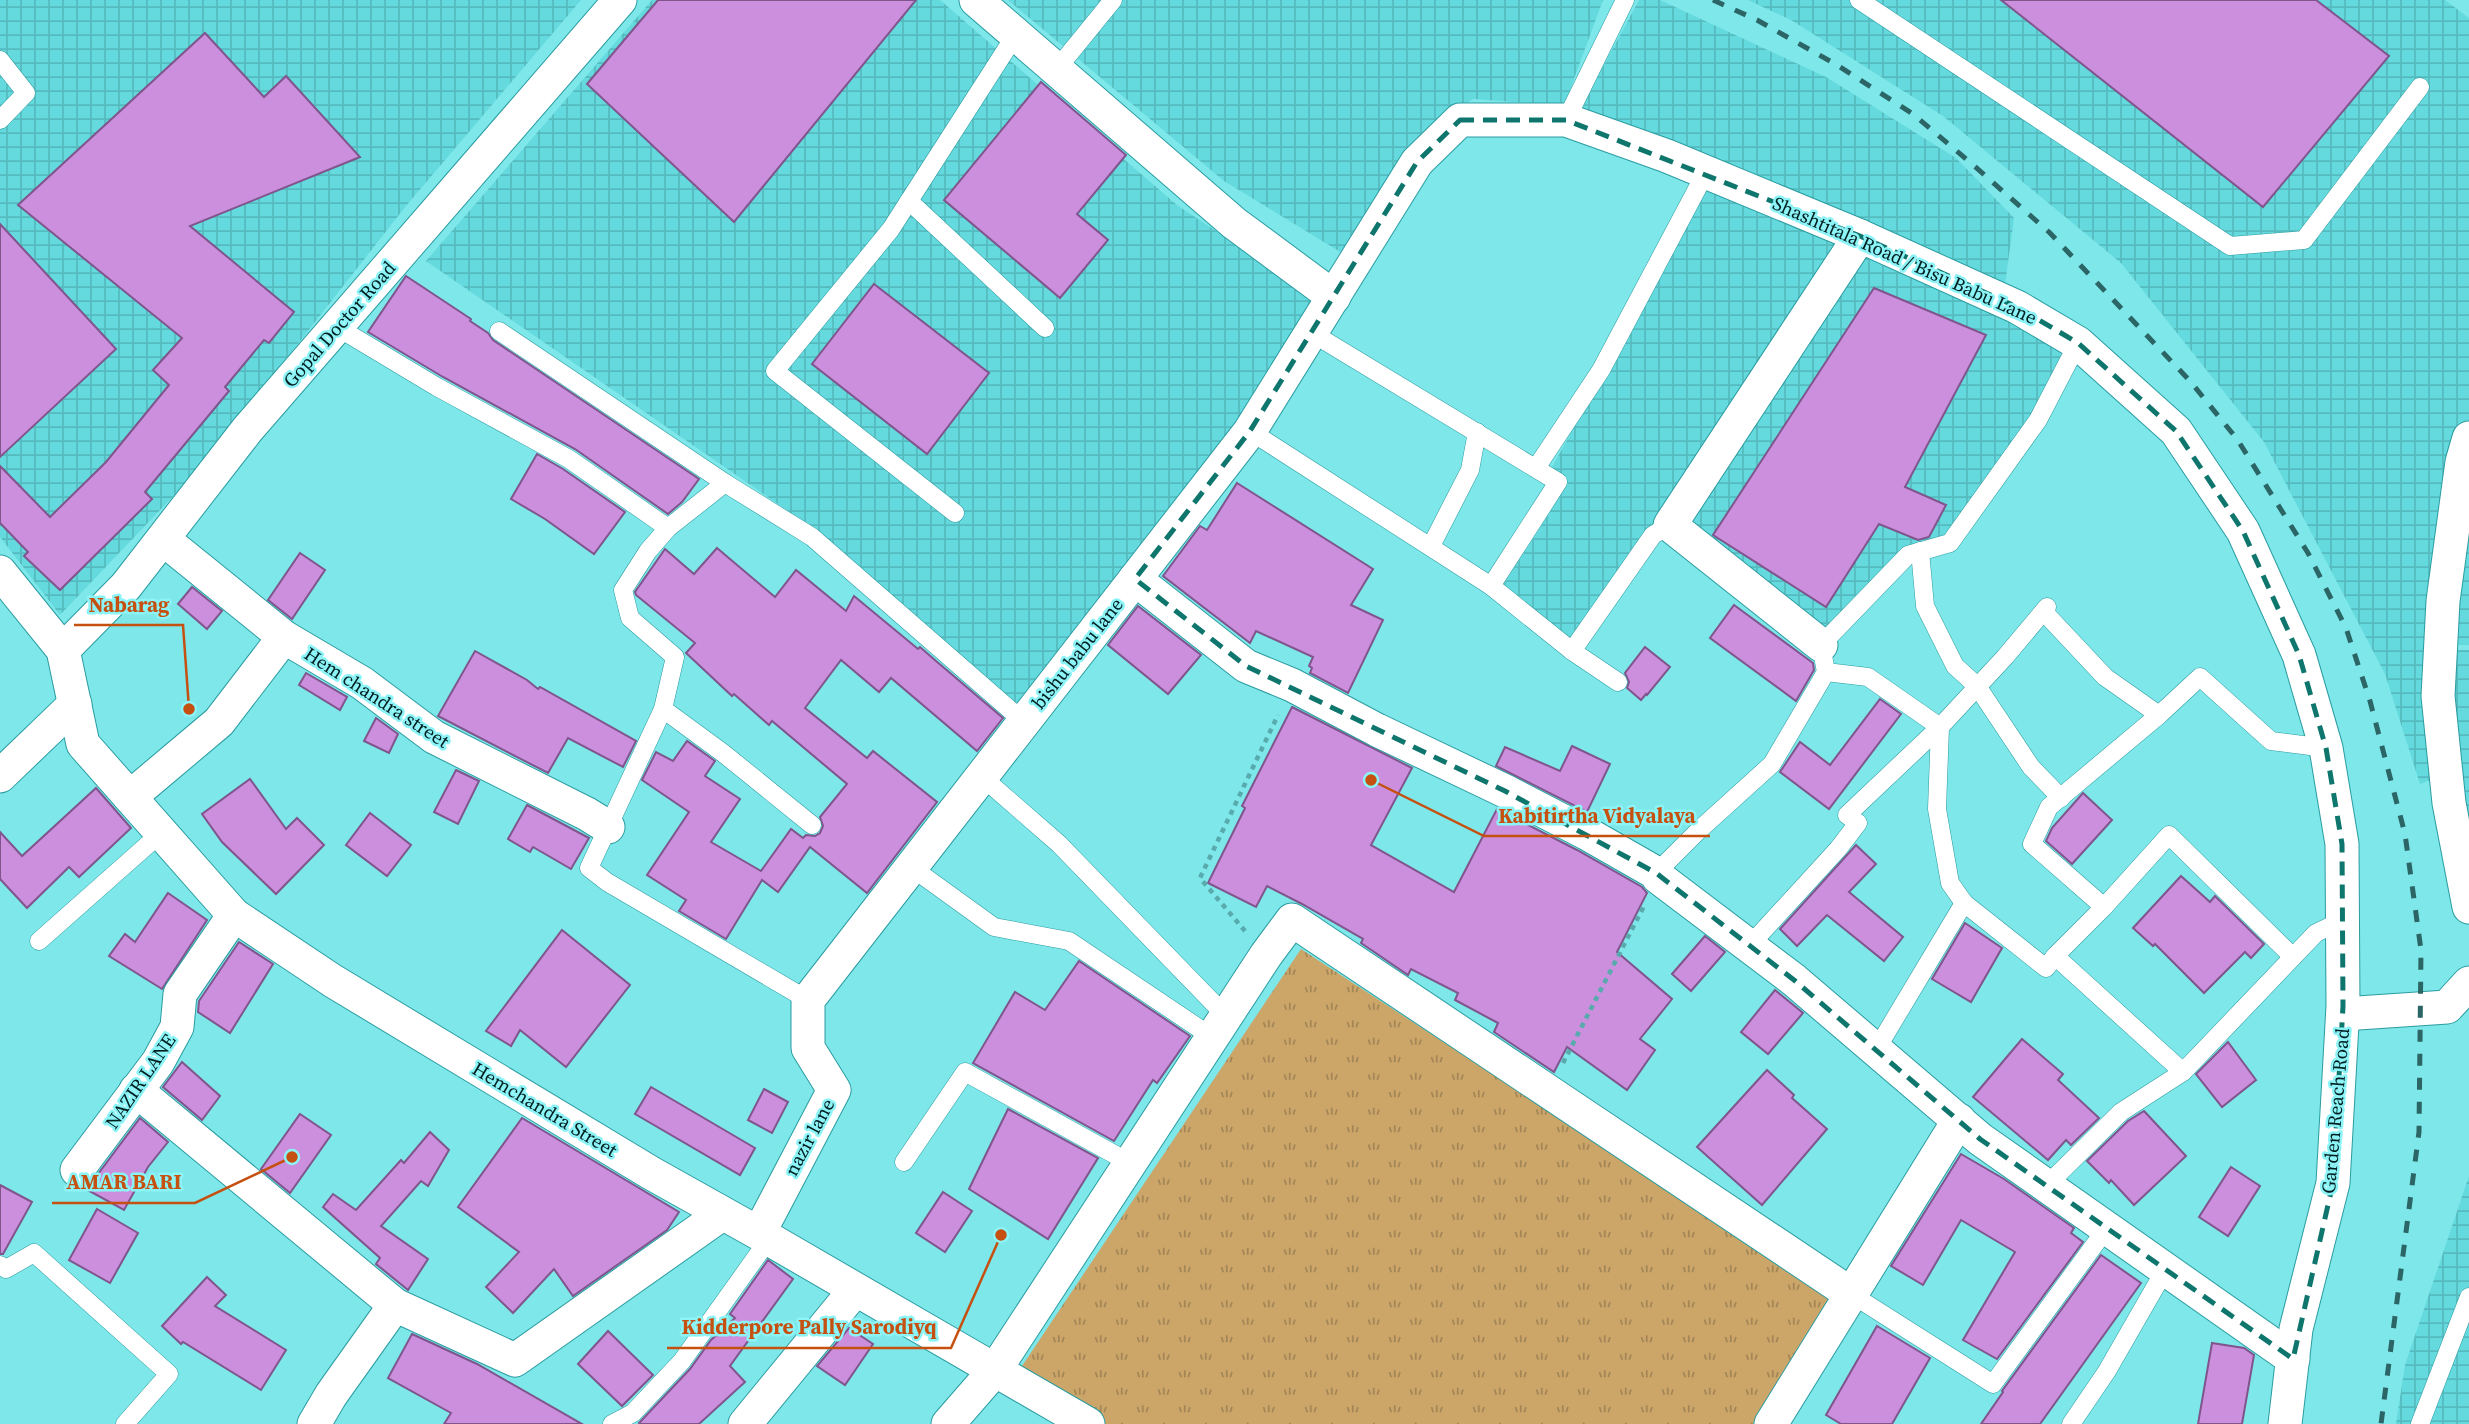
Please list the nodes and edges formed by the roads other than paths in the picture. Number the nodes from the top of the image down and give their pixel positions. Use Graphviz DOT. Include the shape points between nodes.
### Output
graph roads {
  1 [pos="620,0"];
  2 [pos="976,0"];
  3 [pos="1113,0"];
  4 [pos="1625,0"];
  5 [pos="1859,0"];
  6 [pos="1016,34"];
  7 [pos="0,60"];
  8 [pos="1056,69"];
  9 [pos="2420,87"];
  10 [pos="0,120"];
  11 [pos="1566,120"];
  12 [pos="1706,172"];
  13 [pos="909,201"];
  14 [pos="1860,236"];
  15 [pos="1334,298"];
  16 [pos="337,327"];
  17 [pos="1045,328"];
  18 [pos="499,331"];
  19 [pos="1312,333"];
  20 [pos="2078,343"];
  21 [pos="1251,431"];
  22 [pos="1477,432"];
  23 [pos="2469,438"];
  24 [pos="1536,468"];
  25 [pos="725,484"];
  26 [pos="955,513"];
  27 [pos="1671,525"];
  28 [pos="668,528"];
  29 [pos="163,538"];
  30 [pos="1431,546"];
  31 [pos="1920,551"];
  32 [pos="0,572"];
  33 [pos="1135,579"];
  34 [pos="1491,586"];
  35 [pos="284,637"];
  36 [pos="63,650"];
  37 [pos="1572,650"];
  38 [pos="1824,658"];
  39 [pos="1618,682"];
  40 [pos="1977,686"];
  41 [pos="76,708"];
  42 [pos="663,709"];
  43 [pos="2159,715"];
  44 [pos="1023,721"];
  45 [pos="1940,727"];
  46 [pos="2326,748"];
  47 [pos="0,776"];
  48 [pos="981,776"];
  49 [pos="130,797"];
  50 [pos="2061,798"];
  51 [pos="812,825"];
  52 [pos="608,827"];
  53 [pos="162,833"];
  54 [pos="911,867"];
  55 [pos="1657,875"];
  56 [pos="1965,903"];
  57 [pos="2104,907"];
  58 [pos="2469,907"];
  59 [pos="234,915"];
  60 [pos="2343,920"];
  61 [pos="39,941"];
  62 [pos="1750,945"];
  63 [pos="2054,956"];
  64 [pos="2293,957"];
  65 [pos="2469,983"];
  66 [pos="808,1000"];
  67 [pos="2343,1014"];
  68 [pos="1219,1026"];
  69 [pos="1876,1050"];
  70 [pos="2183,1072"];
  71 [pos="136,1090"];
  72 [pos="1959,1120"];
  73 [pos="904,1162"];
  74 [pos="1130,1163"];
  75 [pos="77,1170"];
  76 [pos="2046,1186"];
  77 [pos="722,1214"];
  78 [pos="2105,1229"];
  79 [pos="764,1236"];
  80 [pos="0,1265"];
  81 [pos="2165,1270"];
  82 [pos="855,1290"];
  83 [pos="1851,1294"];
  84 [pos="2469,1297"];
  85 [pos="395,1305"];
  86 [pos="2293,1359"];
  87 [pos="995,1370"];
  88 [pos="2079,1421"];
  89 [pos="125,1424"];
  90 [pos="314,1424"];
  91 [pos="612,1424"];
  92 [pos="745,1424"];
  93 [pos="948,1424"];
  94 [pos="1087,1424"];
  95 [pos="1771,1424"];
  96 [pos="2286,1424"];
  97 [pos="2420,1424"];
  1 -- 16 [label="street, Gopal Doctor Road"];
  2 -- 6 [label="street"];
  3 -- 8 [label="lane"];
  4 -- 11 [label="lane"];
  5 -- 9 [label="lane" via="2230,246 2304,240"];
  6 -- 8 [label="street"];
  6 -- 13 [label="lane"];
  7 -- 10 [label="lane" via="26,93"];
  8 -- 15 [label="street" via="1234,223"];
  11 -- 12 [label="street, Shashtitala Road / Bisu Babu Lane"];
  11 -- 15 [label="street, Shashtitala Road / Bisu Babu Lane" via="1460,120 1417,162"];
  12 -- 14 [label="street, Shashtitala Road / Bisu Babu Lane"];
  12 -- 24 [label="lane" via="1601,370"];
  13 -- 17 [label="lane"];
  13 -- 26 [label="lane" via="775,371"];
  14 -- 20 [label="street, Shashtitala Road / Bisu Babu Lane" via="2017,307"];
  14 -- 27 [label="street"];
  15 -- 19 [label="street, bishu babu lane"];
  16 -- 28 [label="lane" via="569,459"];
  16 -- 29 [label="street, Gopal Doctor Road" via="247,430"];
  18 -- 25 [label="lane"];
  19 -- 21 [label="street, bishu babu lane"];
  19 -- 22 [label="lane"];
  20 -- 31 [label="lane" via="2038,420 1950,543"];
  20 -- 46 [label="street, Shashtitala Road / Bisu Babu Lane" via="2176,431 2243,531 2299,655"];
  21 -- 30 [label="lane"];
  21 -- 33 [label="street, bishu babu lane"];
  22 -- 24 [label="lane"];
  22 -- 30 [label="lane" via="1469,470"];
  23 -- 58 [label="street" via="2443,601 2438,696 2449,803"];
  24 -- 34 [label="lane" via="1558,482"];
  25 -- 28 [label="lane"];
  25 -- 44 [label="lane" via="812,537"];
  27 -- 37 [label="lane" via="1653,536"];
  27 -- 38 [label="street"];
  28 -- 42 [label="lane" via="623,590 630,618 675,657"];
  29 -- 35 [label="street, Hem chandra street"];
  29 -- 36 [label="street, Gopal Doctor Road" via="126,586"];
  30 -- 34 [label="lane"];
  31 -- 38 [label="lane" via="1908,555"];
  31 -- 40 [label="lane" via="1925,606 1955,666"];
  32 -- 36 [label="street"];
  33 -- 44 [label="street, bishu babu lane"];
  33 -- 55 [label="street" via="1246,666 1586,833"];
  34 -- 37 [label="lane"];
  35 -- 49 [label="street" via="219,722"];
  35 -- 52 [label="street, Hem chandra street" via="362,683 434,737"];
  36 -- 41 [label="street, Hemchandra Street"];
  37 -- 39 [label="lane"];
  38 -- 45 [label="lane" via="1868,677"];
  38 -- 55 [label="lane" via="1772,764"];
  40 -- 43 [label="lane" via="2045,610 2105,677"];
  40 -- 45 [label="lane"];
  40 -- 50 [label="lane" via="2031,767"];
  41 -- 47 [label="street"];
  41 -- 49 [label="street, Hemchandra Street" via="83,744"];
  42 -- 51 [label="lane"];
  42 -- 52 [label="lane"];
  43 -- 46 [label="lane" via="2200,677 2271,741"];
  43 -- 50 [label="lane"];
  44 -- 48 [label="street, bishu babu lane"];
  45 -- 56 [label="lane" via="1937,809 1950,883"];
  45 -- 62 [label="lane" via="1847,815 1858,823"];
  46 -- 60 [label="street, Shashtitala Road / Bisu Babu Lane" via="2342,844"];
  48 -- 54 [label="street, bishu babu lane"];
  48 -- 68 [label="lane" via="1059,844"];
  49 -- 53 [label="street, Hemchandra Street"];
  50 -- 57 [label="lane" via="2049,807 2032,844"];
  52 -- 66 [label="lane" via="589,868"];
  53 -- 59 [label="street, Hemchandra Street"];
  53 -- 61 [label="lane"];
  54 -- 66 [label="street, bishu babu lane"];
  54 -- 68 [label="lane" via="994,927 1069,941"];
  55 -- 62 [label="street"];
  56 -- 63 [label="lane" via="2046,968"];
  56 -- 69 [label="lane"];
  57 -- 63 [label="lane"];
  57 -- 64 [label="lane" via="2169,835"];
  59 -- 71 [label="street, NAZIR LANE" via="180,994 177,1027"];
  59 -- 77 [label="street, Hemchandra Street" via="332,981"];
  60 -- 64 [label="lane" via="2316,933"];
  60 -- 67 [label="street, Shashtitala Road / Bisu Babu Lane"];
  62 -- 69 [label="street"];
  63 -- 70 [label="lane"];
  64 -- 70 [label="lane"];
  65 -- 67 [label="street, Garden Reach Road" via="2447,1007"];
  66 -- 79 [label="street, nazir lane" via="808,1048 834,1090"];
  67 -- 86 [label="street, Garden Reach Road" via="2333,1183 2295,1329"];
  68 -- 74 [label="street"];
  68 -- 83 [label="street" via="1292,920"];
  69 -- 72 [label="street"];
  70 -- 76 [label="lane" via="2121,1112"];
  71 -- 75 [label="street, NAZIR LANE"];
  71 -- 85 [label="street"];
  72 -- 76 [label="street"];
  72 -- 83 [label="street"];
  73 -- 74 [label="lane" via="965,1072"];
  74 -- 87 [label="street"];
  76 -- 78 [label="street"];
  77 -- 79 [label="street, Hemchandra Street"];
  77 -- 85 [label="street" via="515,1360"];
  78 -- 81 [label="street"];
  78 -- 83 [label="lane" via="1993,1384"];
  79 -- 82 [label="street, Hemchandra Street"];
  79 -- 91 [label="lane" via="682,1361 633,1413"];
  80 -- 89 [label="lane" via="6,1269 34,1254 169,1374"];
  81 -- 86 [label="street"];
  81 -- 88 [label="lane"];
  82 -- 87 [label="street, Hemchandra Street"];
  82 -- 92 [label="street"];
  83 -- 95 [label="street"];
  84 -- 97 [label="lane"];
  85 -- 90 [label="street"];
  86 -- 96 [label="street, Garden Reach Road"];
  87 -- 93 [label="street"];
  87 -- 94 [label="street, Hemchandra Street"];
}
